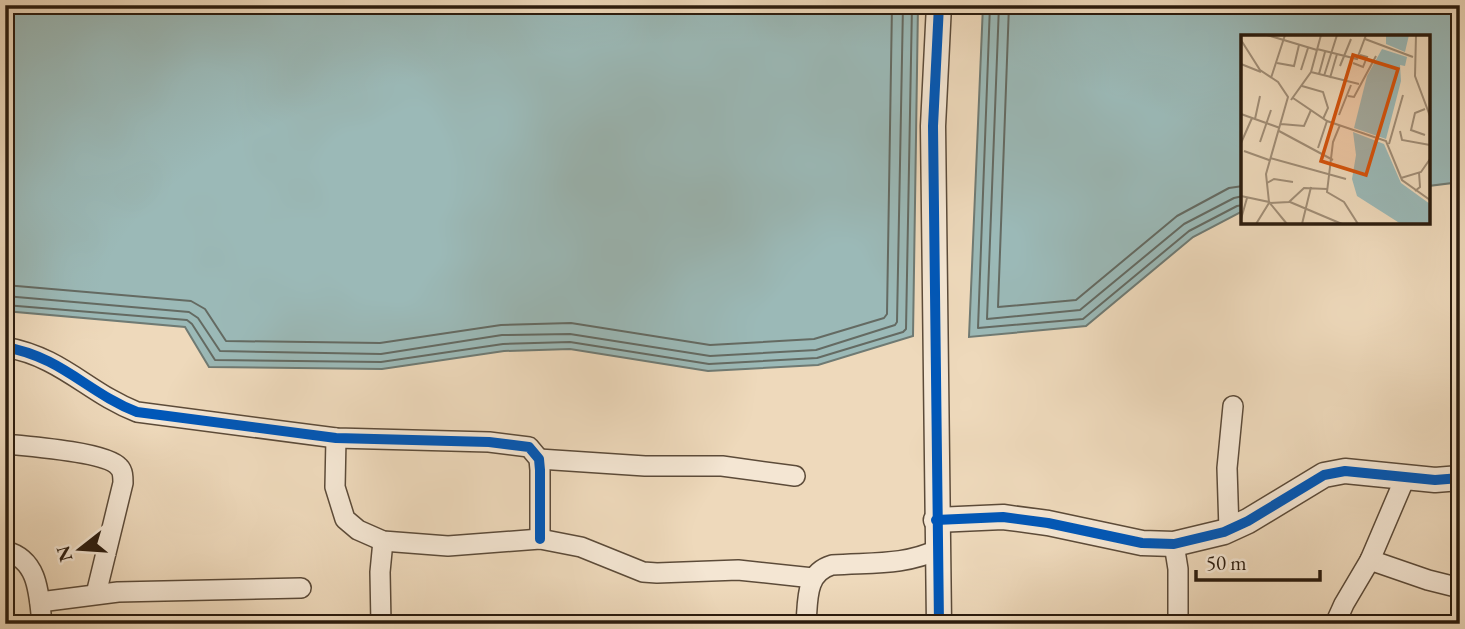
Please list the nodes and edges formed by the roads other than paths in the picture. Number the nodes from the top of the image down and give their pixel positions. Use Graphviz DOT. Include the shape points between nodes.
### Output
graph roads {
  1 [pos="939,5"];
  2 [pos="5,347"];
  3 [pos="1233,406"];
  4 [pos="336,438"];
  5 [pos="5,444"];
  6 [pos="539,459"];
  7 [pos="795,475"];
  8 [pos="1405,478"];
  9 [pos="1460,478"];
  10 [pos="936,520"];
  11 [pos="1229,530"];
  12 [pos="540,539"];
  13 [pos="383,541"];
  14 [pos="1174,544"];
  15 [pos="939,549"];
  16 [pos="5,551"];
  17 [pos="1370,560"];
  18 [pos="813,578"];
  19 [pos="301,588"];
  20 [pos="1460,588"];
  21 [pos="96,594"];
  22 [pos="40,602"];
  23 [pos="42,624"];
  24 [pos="381,624"];
  25 [pos="806,624"];
  26 [pos="939,624"];
  27 [pos="1178,624"];
  28 [pos="1335,624"];
  1 -- 10 [label="street" via="933,126"];
  2 -- 4 [label="street" via="52,361 120,406 137,412"];
  3 -- 11 [label="street" via="1227,468"];
  4 -- 6 [label="street" via="520,445 529,447"];
  4 -- 13 [label="street" via="335,486 345,519"];
  5 -- 21 [label="street" via="75,453 119,467 123,483"];
  6 -- 7 [label="street" via="722,466"];
  6 -- 12 [label="street"];
  8 -- 9 [label="street"];
  8 -- 11 [label="street" via="1345,471 1324,475"];
  8 -- 17 [label="street"];
  10 -- 14 [label="street" via="1003,517 1142,543"];
  10 -- 15 [label="street"];
  11 -- 14 [label="street"];
  12 -- 13 [label="street" via="459,545"];
  12 -- 18 [label="street" via="581,547 643,572 738,570"];
  13 -- 24 [label="street"];
  14 -- 27 [label="street"];
  15 -- 18 [label="street" via="904,562 832,565"];
  15 -- 26 [label="street"];
  16 -- 22 [label="street" via="26,561"];
  17 -- 20 [label="street"];
  17 -- 28 [label="street"];
  18 -- 25 [label="street"];
  19 -- 21 [label="street"];
  21 -- 22 [label="street"];
  22 -- 23 [label="street"];
}
